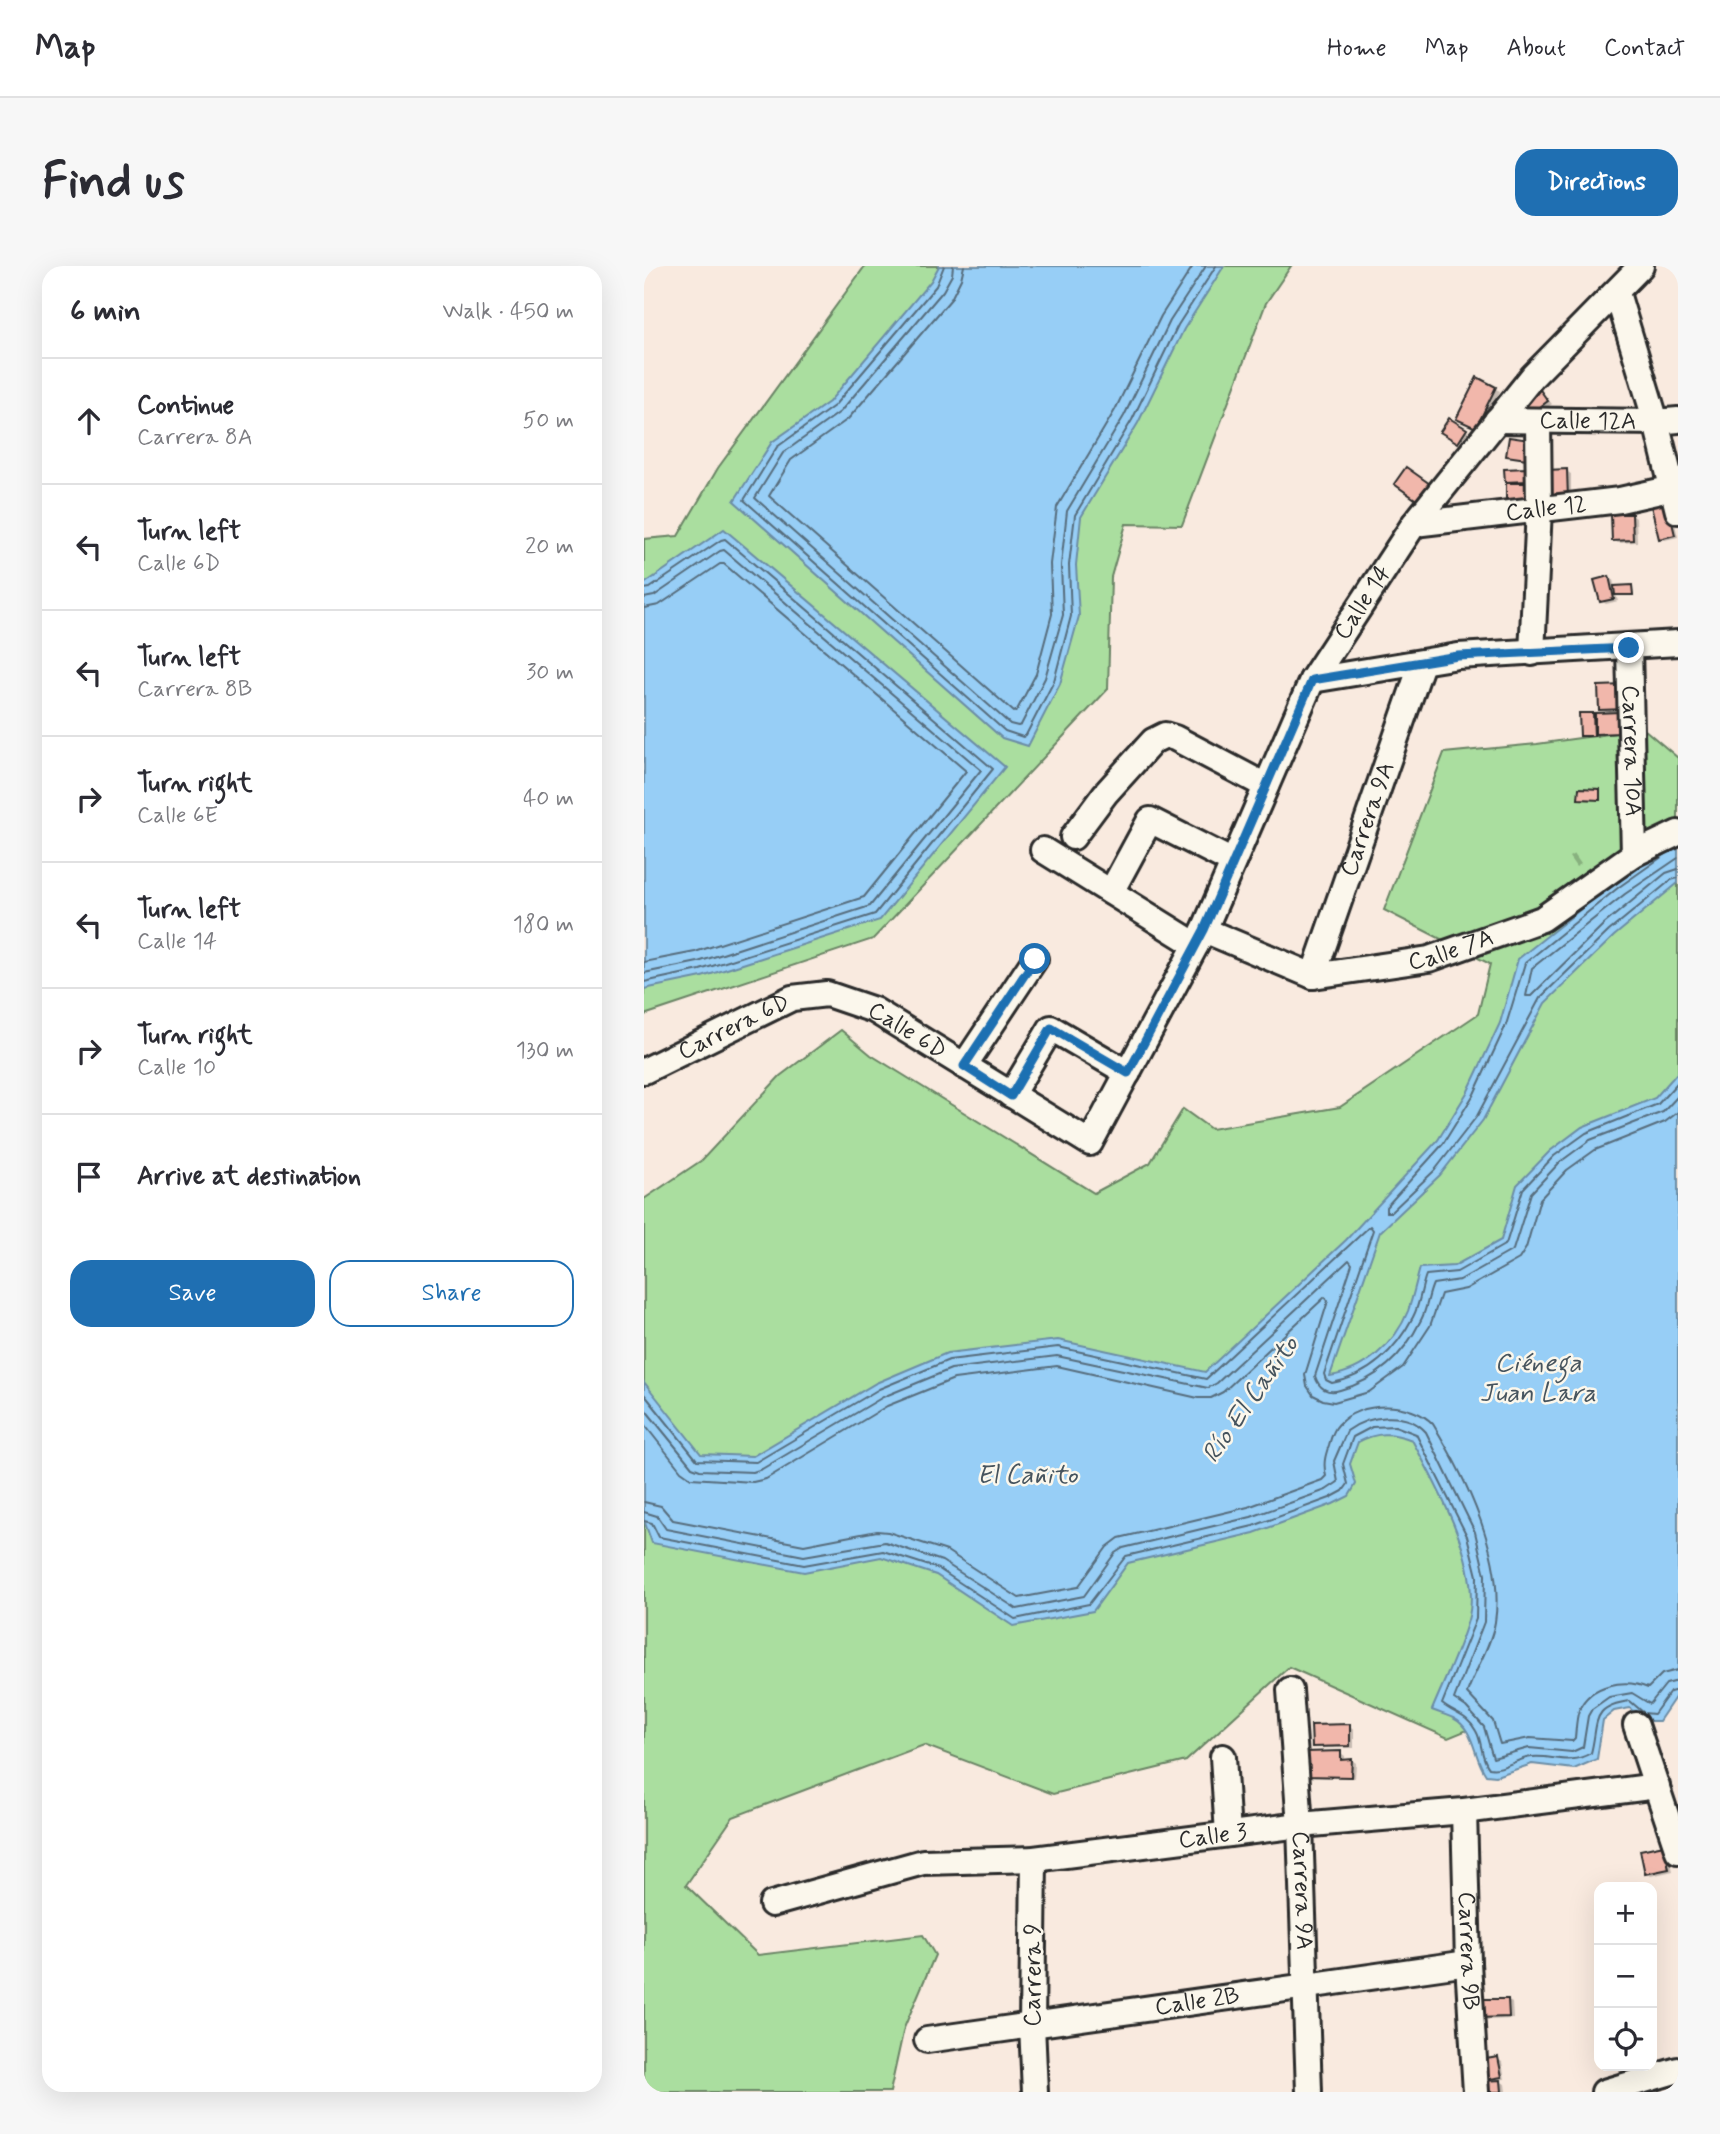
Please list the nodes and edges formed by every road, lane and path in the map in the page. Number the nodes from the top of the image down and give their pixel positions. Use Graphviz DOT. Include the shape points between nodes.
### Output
graph roads {
  1 [pos="1642,266"];
  2 [pos="1617,293"];
  3 [pos="1497,420"];
  4 [pos="1538,421"];
  5 [pos="1667,421"];
  6 [pos="1676,495"];
  7 [pos="1539,509"];
  8 [pos="1414,524"];
  9 [pos="1678,643"];
  10 [pos="1629,648"];
  11 [pos="1532,653"];
  12 [pos="1422,663"];
  13 [pos="1312,680"];
  14 [pos="1266,786"];
  15 [pos="1678,833"];
  16 [pos="1073,836"];
  17 [pos="1043,850"];
  18 [pos="1634,854"];
  19 [pos="1233,862"];
  20 [pos="1111,892"];
  21 [pos="1200,938"];
  22 [pos="1035,959"];
  23 [pos="1312,976"];
  24 [pos="827,994"];
  25 [pos="964,1066"];
  26 [pos="644,1071"];
  27 [pos="1128,1073"];
  28 [pos="1011,1096"];
  29 [pos="1090,1143"];
  30 [pos="1290,1690"];
  31 [pos="1636,1725"];
  32 [pos="1223,1757"];
  33 [pos="1657,1786"];
  34 [pos="1464,1811"];
  35 [pos="1300,1825"];
  36 [pos="1228,1834"];
  37 [pos="1678,1851"];
  38 [pos="1034,1858"];
  39 [pos="772,1904"];
  40 [pos="1468,1963"];
  41 [pos="1305,1987"];
  42 [pos="1032,2025"];
  43 [pos="928,2040"];
  44 [pos="1678,2070"];
  45 [pos="1035,2092"];
  46 [pos="1309,2092"];
  47 [pos="1476,2092"];
  48 [pos="1604,2092"];
  1 -- 2 [label="street, Calle 14"];
  2 -- 3 [label="street, Calle 14" via="1533,376"];
  2 -- 5 [label="street"];
  3 -- 4 [label="street, Calle 12A"];
  3 -- 8 [label="street, Calle 14"];
  4 -- 5 [label="street, Calle 12A"];
  4 -- 7 [label="street"];
  5 -- 6 [label="street"];
  6 -- 7 [label="street, Calle 12"];
  7 -- 8 [label="street, Calle 12"];
  7 -- 11 [label="street"];
  8 -- 13 [label="street, Calle 14"];
  9 -- 10 [label="street"];
  10 -- 11 [label="street"];
  10 -- 18 [label="street, Carrera 10A"];
  11 -- 12 [label="street" via="1458,656"];
  12 -- 13 [label="street"];
  12 -- 23 [label="street, Carrera 9A"];
  13 -- 14 [label="street, Calle 14"];
  14 -- 16 [label="street" via="1165,735 1153,741 1105,793"];
  14 -- 19 [label="street, Calle 14"];
  15 -- 18 [label="street, Calle 7A"];
  17 -- 20 [label="street"];
  18 -- 23 [label="street, Calle 7A" via="1542,919 1429,959"];
  19 -- 20 [label="street" via="1150,820"];
  19 -- 21 [label="street, Calle 14"];
  20 -- 21 [label="street"];
  21 -- 23 [label="street"];
  21 -- 27 [label="street, Calle 14"];
  22 -- 25 [label="street"];
  24 -- 25 [label="street, Calle 6D" via="874,1010"];
  24 -- 26 [label="street, Carrera 6D" via="792,998"];
  25 -- 28 [label="street, Calle 6D"];
  27 -- 28 [label="street" via="1051,1028"];
  27 -- 29 [label="street, Calle 14"];
  28 -- 29 [label="street, Calle 6D"];
  30 -- 35 [label="street, Carrera 9A"];
  31 -- 33 [label="street"];
  32 -- 36 [label="street"];
  33 -- 34 [label="street, Calle 3"];
  33 -- 37 [label="street"];
  34 -- 35 [label="street, Calle 3"];
  34 -- 40 [label="street, Carrera 9B"];
  35 -- 36 [label="street, Calle 3"];
  35 -- 41 [label="street, Carrera 9A"];
  36 -- 38 [label="street, Calle 3"];
  38 -- 39 [label="street, Calle 3" via="923,1862"];
  38 -- 42 [label="street, Carrera 9"];
  40 -- 41 [label="street, Calle 2B"];
  40 -- 47 [label="street, Carrera 9B"];
  41 -- 42 [label="street, Calle 2B"];
  41 -- 46 [label="street, Carrera 9A"];
  42 -- 43 [label="street, Calle 2B"];
  42 -- 45 [label="street, Carrera 9"];
  44 -- 48 [label="street"];
}
